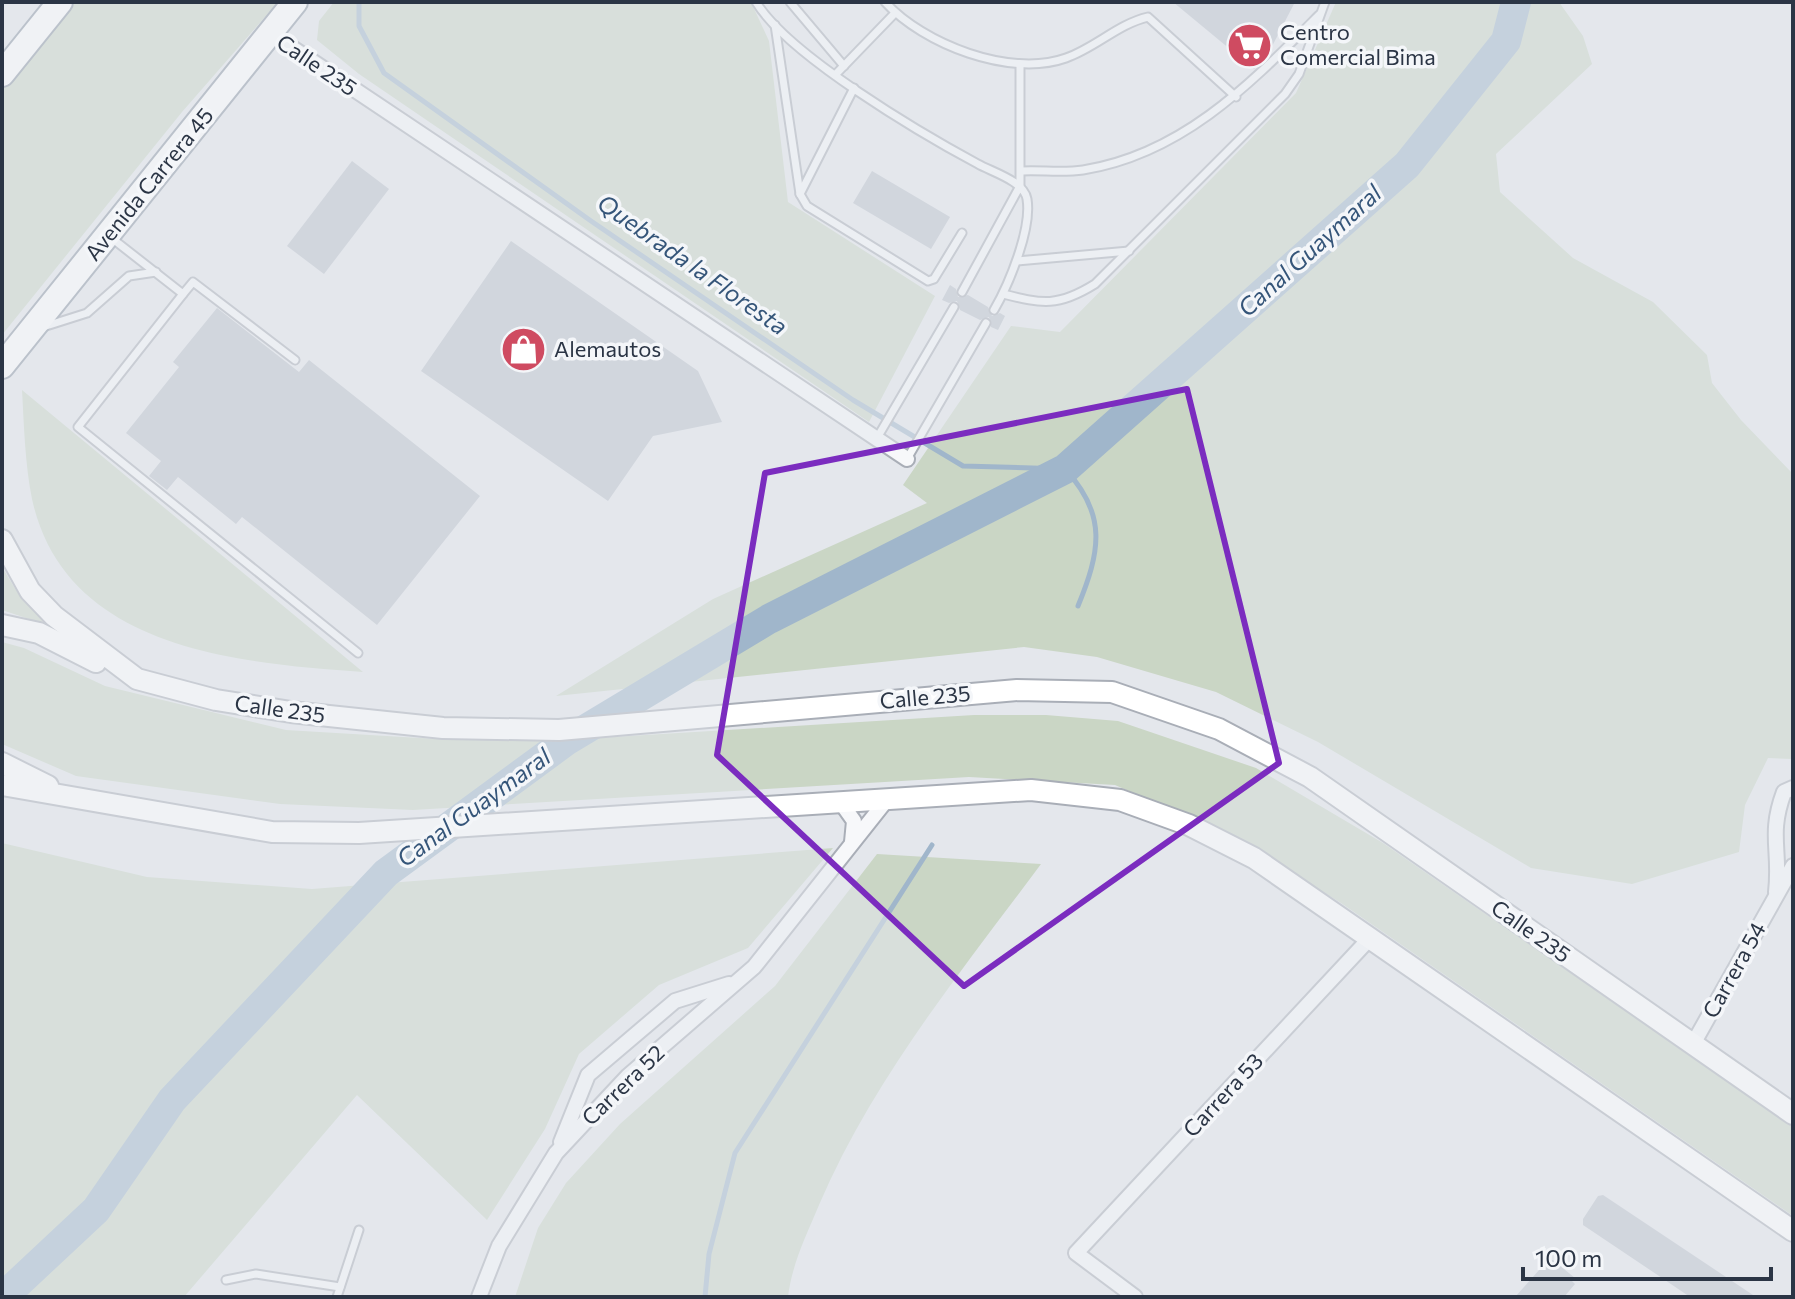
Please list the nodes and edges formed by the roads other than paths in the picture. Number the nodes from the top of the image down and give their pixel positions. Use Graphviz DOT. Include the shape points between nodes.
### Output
graph roads {
  1 [pos="60,2"];
  2 [pos="295,2"];
  3 [pos="756,2"];
  4 [pos="790,2"];
  5 [pos="885,2"];
  6 [pos="1325,2"];
  7 [pos="895,13"];
  8 [pos="1321,14"];
  9 [pos="775,25"];
  10 [pos="270,33"];
  11 [pos="1020,65"];
  12 [pos="844,66"];
  13 [pos="2,74"];
  14 [pos="836,74"];
  15 [pos="854,88"];
  16 [pos="1236,97"];
  17 [pos="1022,171"];
  18 [pos="1020,186"];
  19 [pos="800,194"];
  20 [pos="962,233"];
  21 [pos="108,235"];
  22 [pos="1129,251"];
  23 [pos="1017,261"];
  24 [pos="156,272"];
  25 [pos="962,292"];
  26 [pos="183,294"];
  27 [pos="1003,294"];
  28 [pos="954,307"];
  29 [pos="994,310"];
  30 [pos="986,323"];
  31 [pos="30,332"];
  32 [pos="295,360"];
  33 [pos="2,366"];
  34 [pos="877,438"];
  35 [pos="907,459"];
  36 [pos="2,540"];
  37 [pos="2,625"];
  38 [pos="358,653"];
  39 [pos="137,679"];
  40 [pos="2,763"];
  41 [pos="2,785"];
  42 [pos="1793,788"];
  43 [pos="889,797"];
  44 [pos="81,800"];
  45 [pos="838,800"];
  46 [pos="848,849"];
  47 [pos="1793,866"];
  48 [pos="1775,896"];
  49 [pos="1371,937"];
  50 [pos="738,981"];
  51 [pos="675,1001"];
  52 [pos="692,1020"];
  53 [pos="1693,1044"];
  54 [pos="1793,1114"];
  55 [pos="556,1153"];
  56 [pos="359,1230"];
  57 [pos="1793,1231"];
  58 [pos="226,1280"];
  59 [pos="340,1287"];
  60 [pos="337,1297"];
  61 [pos="479,1297"];
  62 [pos="1135,1297"];
  1 -- 13 [label="highway"];
  2 -- 10 [label="highway, Avenida Carrera 45"];
  3 -- 9 [label="lane"];
  4 -- 12 [label="lane"];
  5 -- 7 [label="lane"];
  6 -- 8 [label="lane"];
  7 -- 11 [label="lane" via="949,47"];
  7 -- 12 [label="lane"];
  8 -- 16 [label="lane"];
  8 -- 22 [label="lane" via="1299,74 1285,94"];
  9 -- 14 [label="lane"];
  9 -- 19 [label="lane"];
  10 -- 21 [label="highway, Avenida Carrera 45"];
  10 -- 34 [label="street, Calle 235"];
  11 -- 16 [label="lane" via="1068,58 1133,20 1148,17"];
  11 -- 17 [label="lane"];
  12 -- 14 [label="lane"];
  14 -- 15 [label="lane"];
  15 -- 18 [label="lane"];
  15 -- 19 [label="lane"];
  16 -- 17 [label="lane" via="1142,155 1079,171"];
  17 -- 18 [label="lane"];
  18 -- 23 [label="lane" via="1027,198"];
  18 -- 25 [label="lane"];
  19 -- 20 [label="lane" via="812,210 928,281"];
  21 -- 24 [label="lane"];
  21 -- 31 [label="highway, Avenida Carrera 45"];
  22 -- 23 [label="lane"];
  22 -- 27 [label="lane" via="1095,284 1055,303"];
  23 -- 27 [label="lane"];
  24 -- 26 [label="lane"];
  24 -- 31 [label="lane" via="129,276 87,313"];
  26 -- 32 [label="lane" via="193,282"];
  26 -- 38 [label="lane" via="78,427"];
  27 -- 29 [label="lane"];
  28 -- 34 [label="lane"];
  30 -- 35 [label="lane"];
  31 -- 33 [label="highway, Avenida Carrera 45"];
  34 -- 35 [label="street, Calle 235"];
  36 -- 39 [label="main road, Calle 235" via="30,591 54,616"];
  37 -- 39 [label="main road" via="39,633"];
  39 -- 53 [label="main road, Calle 235" via="216,700 377,722 559,730 1017,690 1112,692 1219,729 1310,777"];
  40 -- 44 [label="main road"];
  41 -- 44 [label="main road"];
  42 -- 48 [label="street, Carrera 54" via="1784,792 1773,831 1779,867"];
  43 -- 45 [label="main road"];
  43 -- 46 [label="street, Carrera 52"];
  43 -- 49 [label="main road" via="1031,790 1120,800 1189,825 1254,858"];
  44 -- 45 [label="main road" via="272,832 359,833"];
  45 -- 46 [label="street" via="854,821"];
  46 -- 50 [label="street, Carrera 52"];
  47 -- 48 [label="street, Carrera 54"];
  48 -- 53 [label="street, Carrera 54"];
  49 -- 57 [label="main road"];
  49 -- 62 [label="street, Carrera 53" via="1076,1253"];
  50 -- 51 [label="street, Carrera 52"];
  50 -- 52 [label="street, Carrera 52"];
  51 -- 52 [label="street, Carrera 52" via="672,1021"];
  51 -- 55 [label="street, Carrera 52" via="588,1075"];
  52 -- 55 [label="street, Carrera 52" via="628,1076"];
  53 -- 54 [label="main road, Calle 235"];
  55 -- 61 [label="street, Carrera 52" via="499,1246"];
  56 -- 59 [label="lane"];
  58 -- 59 [label="lane" via="256,1274"];
  59 -- 60 [label="lane"];
}
